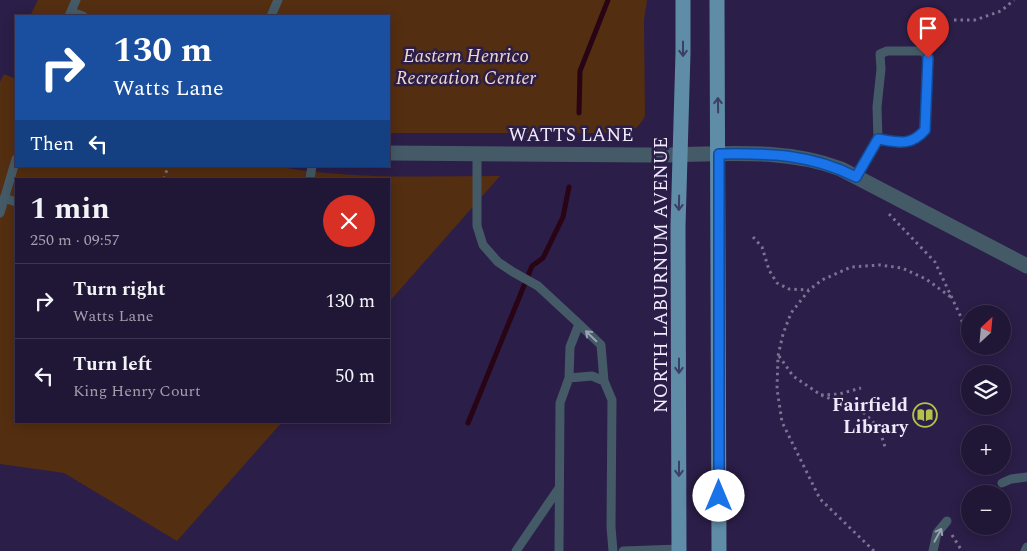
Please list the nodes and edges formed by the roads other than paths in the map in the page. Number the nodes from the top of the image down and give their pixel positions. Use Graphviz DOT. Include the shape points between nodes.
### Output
graph roads {
  1 [pos="76,0"];
  2 [pos="278,0"];
  3 [pos="683,0"];
  4 [pos="717,0"];
  5 [pos="70,14"];
  6 [pos="271,15"];
  7 [pos="878,139"];
  8 [pos="390,154"];
  9 [pos="477,154"];
  10 [pos="680,154"];
  11 [pos="719,154"];
  12 [pos="15,162"];
  13 [pos="856,177"];
  14 [pos="4,198"];
  15 [pos="15,202"];
  16 [pos="0,213"];
  17 [pos="1027,266"];
  18 [pos="579,324"];
  19 [pos="569,378"];
  20 [pos="604,381"];
  21 [pos="1027,477"];
  22 [pos="1002,483"];
  23 [pos="559,488"];
  24 [pos="947,521"];
  25 [pos="1027,547"];
  26 [pos="678,550"];
  27 [pos="516,551"];
  28 [pos="559,551"];
  29 [pos="613,551"];
  30 [pos="623,551"];
  31 [pos="719,551"];
  32 [pos="933,551"];
  33 [pos="1024,551"];
  1 -- 5 [label="lane"];
  2 -- 6 [label="lane"];
  3 -- 10 [label="main road, NORTH LABURNUM AVENUE, one-way"];
  11 -- 4 [label="main road, one-way"];
  7 -- 7 [label="lane" via="880,54 887,51 923,51 928,58 925,130 919,137 904,143"];
  7 -- 13 [label="lane"];
  8 -- 9 [label="street, WATTS LANE"];
  9 -- 10 [label="street, WATTS LANE"];
  9 -- 18 [label="lane" via="477,226 483,245 498,262 538,286"];
  10 -- 11 [label="street, WATTS LANE"];
  10 -- 26 [label="main road, NORTH LABURNUM AVENUE, one-way"];
  11 -- 13 [label="street, WATTS LANE" via="804,158 826,163"];
  11 -- 31 [label="main road"];
  12 -- 14 [label="lane"];
  13 -- 17 [label="street, WATTS LANE"];
  14 -- 15 [label="lane"];
  14 -- 16 [label="lane"];
  18 -- 19 [label="lane" via="570,347"];
  20 -- 18 [label="lane, one-way" via="601,345"];
  19 -- 20 [label="lane" via="592,376"];
  19 -- 23 [label="lane" via="560,403"];
  20 -- 29 [label="lane" via="612,400"];
  21 -- 22 [label="lane"];
  23 -- 27 [label="lane"];
  23 -- 28 [label="lane"];
  32 -- 24 [label="lane, one-way" via="937,533"];
  25 -- 33 [label="lane"];
  26 -- 30 [label="lane"];
}
